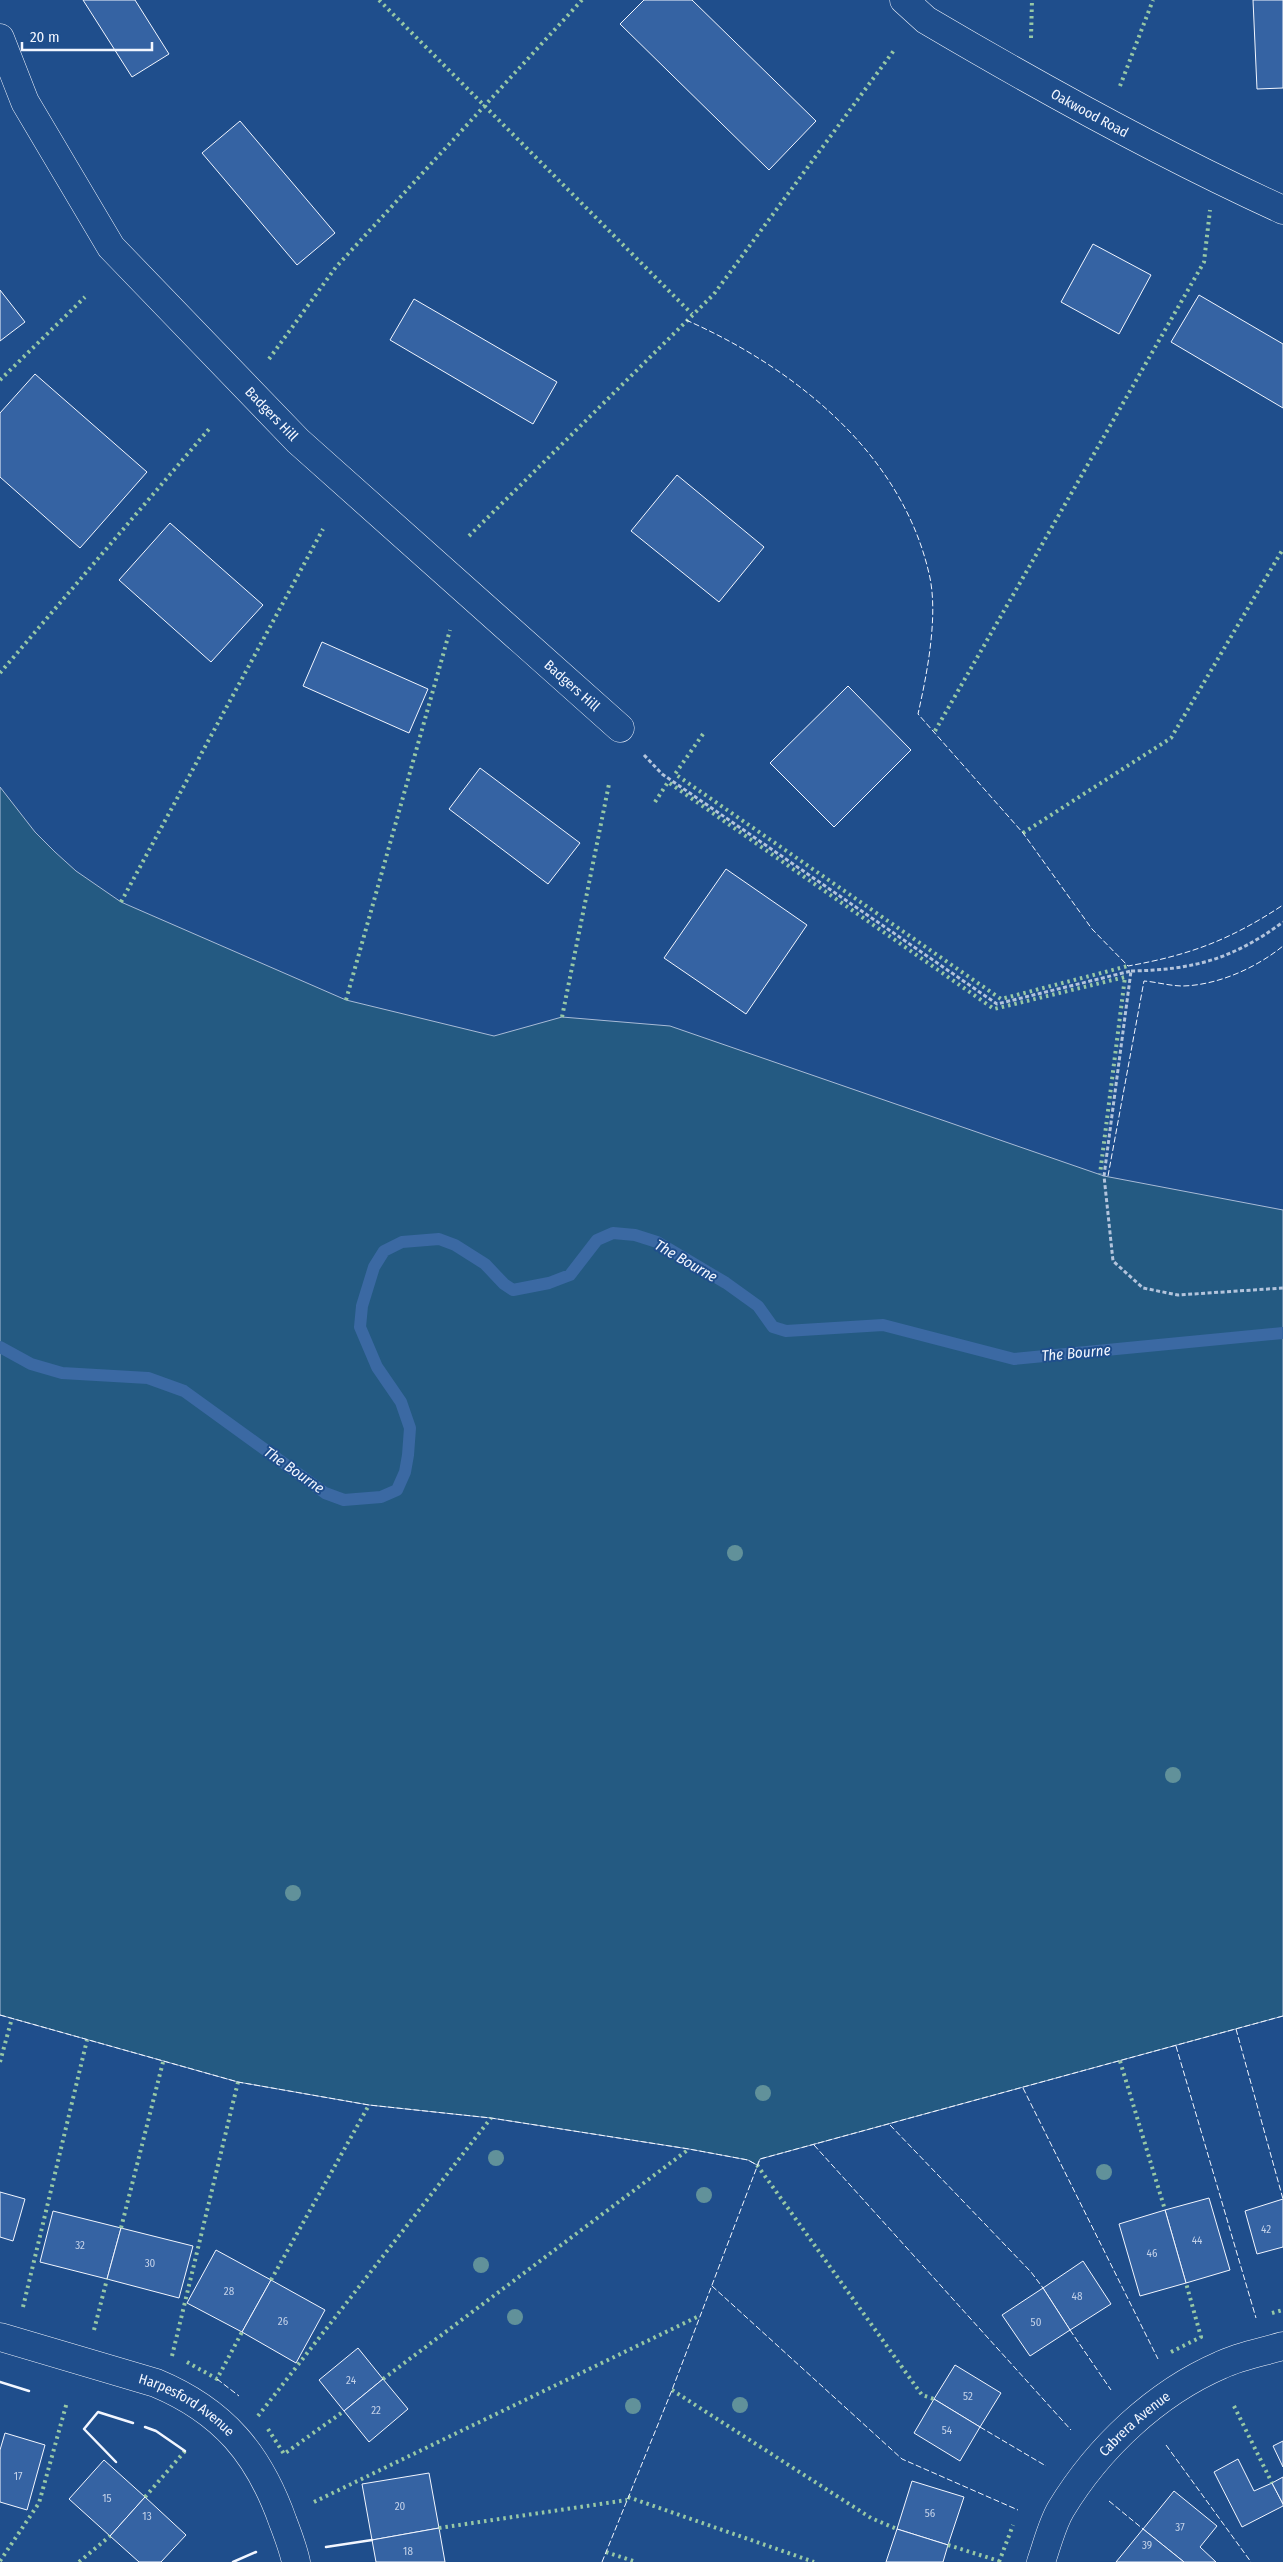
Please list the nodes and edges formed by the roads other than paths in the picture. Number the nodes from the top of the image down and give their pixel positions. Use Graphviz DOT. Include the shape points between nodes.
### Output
graph roads {
  1 [pos="904,0"];
  2 [pos="0,38"];
  3 [pos="1283,210"];
  4 [pos="620,728"];
  5 [pos="0,2337"];
  6 [pos="1283,2346"];
  7 [pos="296,2562"];
  8 [pos="1041,2562"];
  1 -- 3 [label="street, Oakwood Road" via="926,20 1114,128"];
  2 -- 4 [label="street, Badgers Hill" via="25,102 111,247 298,441"];
  5 -- 7 [label="street, Harpesford Avenue" via="156,2382 202,2406 236,2436 261,2472 272,2492"];
  6 -- 8 [label="street, Cabrera Avenue" via="1222,2364 1179,2387 1140,2416 1096,2460 1061,2510"];
}
